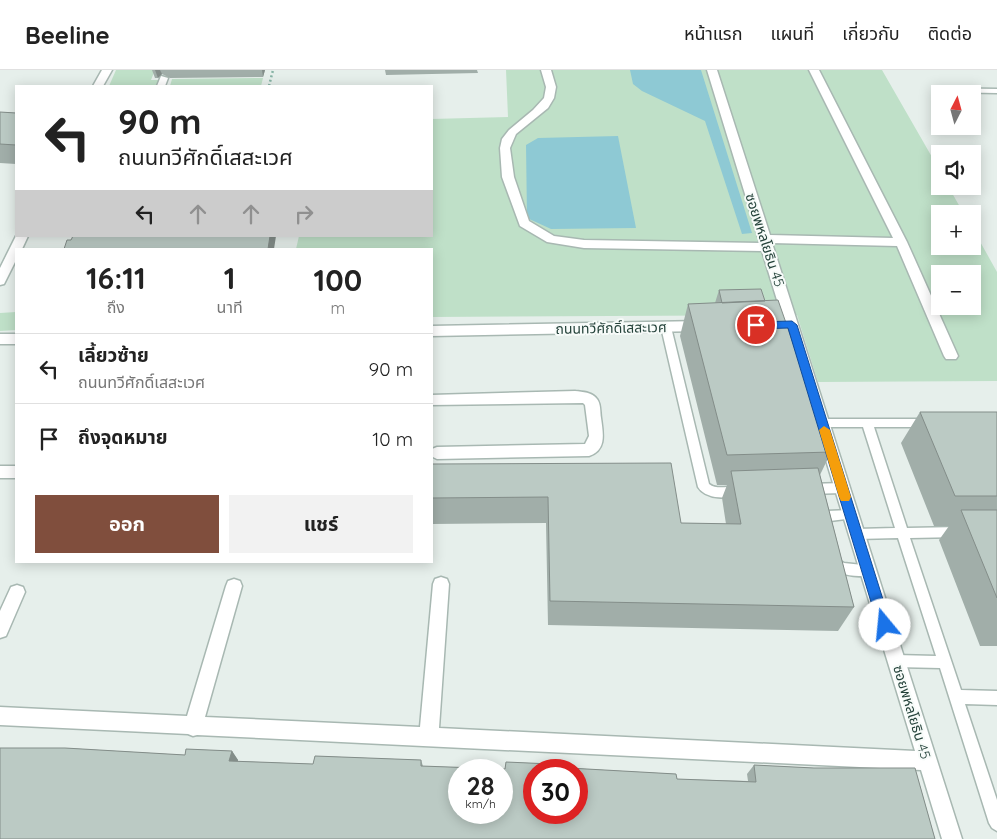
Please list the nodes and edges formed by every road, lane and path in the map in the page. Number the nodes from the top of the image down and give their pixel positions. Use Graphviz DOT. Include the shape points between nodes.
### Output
graph roads {
  1 [pos="106,70"];
  2 [pos="272,70"];
  3 [pos="546,70"];
  4 [pos="712,70"];
  5 [pos="814,70"];
  6 [pos="164,78"];
  7 [pos="98,85"];
  8 [pos="161,85"];
  9 [pos="269,85"];
  10 [pos="981,91"];
  11 [pos="997,91"];
  12 [pos="901,242"];
  13 [pos="766,243"];
  14 [pos="15,250"];
  15 [pos="0,281"];
  16 [pos="714,326"];
  17 [pos="666,327"];
  18 [pos="433,331"];
  19 [pos="0,339"];
  20 [pos="15,339"];
  21 [pos="951,356"];
  22 [pos="433,400"];
  23 [pos="822,423"];
  24 [pos="867,423"];
  25 [pos="941,424"];
  26 [pos="437,452"];
  27 [pos="0,472"];
  28 [pos="15,472"];
  29 [pos="842,488"];
  30 [pos="801,489"];
  31 [pos="754,491"];
  32 [pos="850,515"];
  33 [pos="902,532"];
  34 [pos="968,532"];
  35 [pos="857,534"];
  36 [pos="868,570"];
  37 [pos="441,584"];
  38 [pos="234,586"];
  39 [pos="17,592"];
  40 [pos="0,630"];
  41 [pos="896,661"];
  42 [pos="944,662"];
  43 [pos="956,697"];
  44 [pos="997,698"];
  45 [pos="0,716"];
  46 [pos="193,726"];
  47 [pos="429,738"];
  48 [pos="928,762"];
  49 [pos="997,823"];
  50 [pos="952,839"];
  1 -- 7 [label="street"];
  2 -- 9 [label="path"];
  3 -- 13 [label="street" via="551,90 548,99 539,111 511,134 505,146 506,170 524,223 552,240 584,244"];
  4 -- 13 [label="street, ซอยพหลโยธิน 45"];
  5 -- 12 [label="street"];
  6 -- 8 [label="lane"];
  10 -- 11 [label="lane"];
  12 -- 13 [label="street"];
  12 -- 21 [label="street"];
  13 -- 23 [label="street, ซอยพหลโยธิน 45" via="787,325"];
  14 -- 15 [label="street"];
  16 -- 17 [label="street, ถนนทวีศักดิ์เสสะเวศ"];
  17 -- 18 [label="street, ถนนทวีศักดิ์เสสะเวศ"];
  17 -- 31 [label="lane" via="704,487 711,492"];
  19 -- 20 [label="street"];
  22 -- 26 [label="street" via="587,398 592,403 596,436 595,444 589,450"];
  23 -- 24 [label="lane"];
  23 -- 29 [label="street, ซอยพหลโยธิน 45"];
  24 -- 25 [label="lane"];
  24 -- 33 [label="lane"];
  27 -- 28 [label="street"];
  29 -- 30 [label="lane"];
  29 -- 32 [label="street, ซอยพหลโยธิน 45"];
  32 -- 35 [label="street, ซอยพหลโยธิน 45"];
  32 -- 36 [label="lane" via="823,518 832,562 841,568"];
  33 -- 34 [label="lane"];
  33 -- 35 [label="lane"];
  33 -- 42 [label="lane"];
  35 -- 36 [label="street, ซอยพหลโยธิน 45"];
  36 -- 41 [label="street, ซอยพหลโยธิน 45"];
  37 -- 47 [label="street"];
  38 -- 46 [label="street"];
  39 -- 40 [label="street"];
  41 -- 42 [label="lane"];
  41 -- 48 [label="street, ซอยพหลโยธิน 45"];
  42 -- 43 [label="lane"];
  43 -- 44 [label="lane"];
  43 -- 49 [label="lane"];
  45 -- 46 [label="street"];
  46 -- 47 [label="street"];
  47 -- 48 [label="street"];
  48 -- 50 [label="street, ซอยพหลโยธิน 45"];
}
